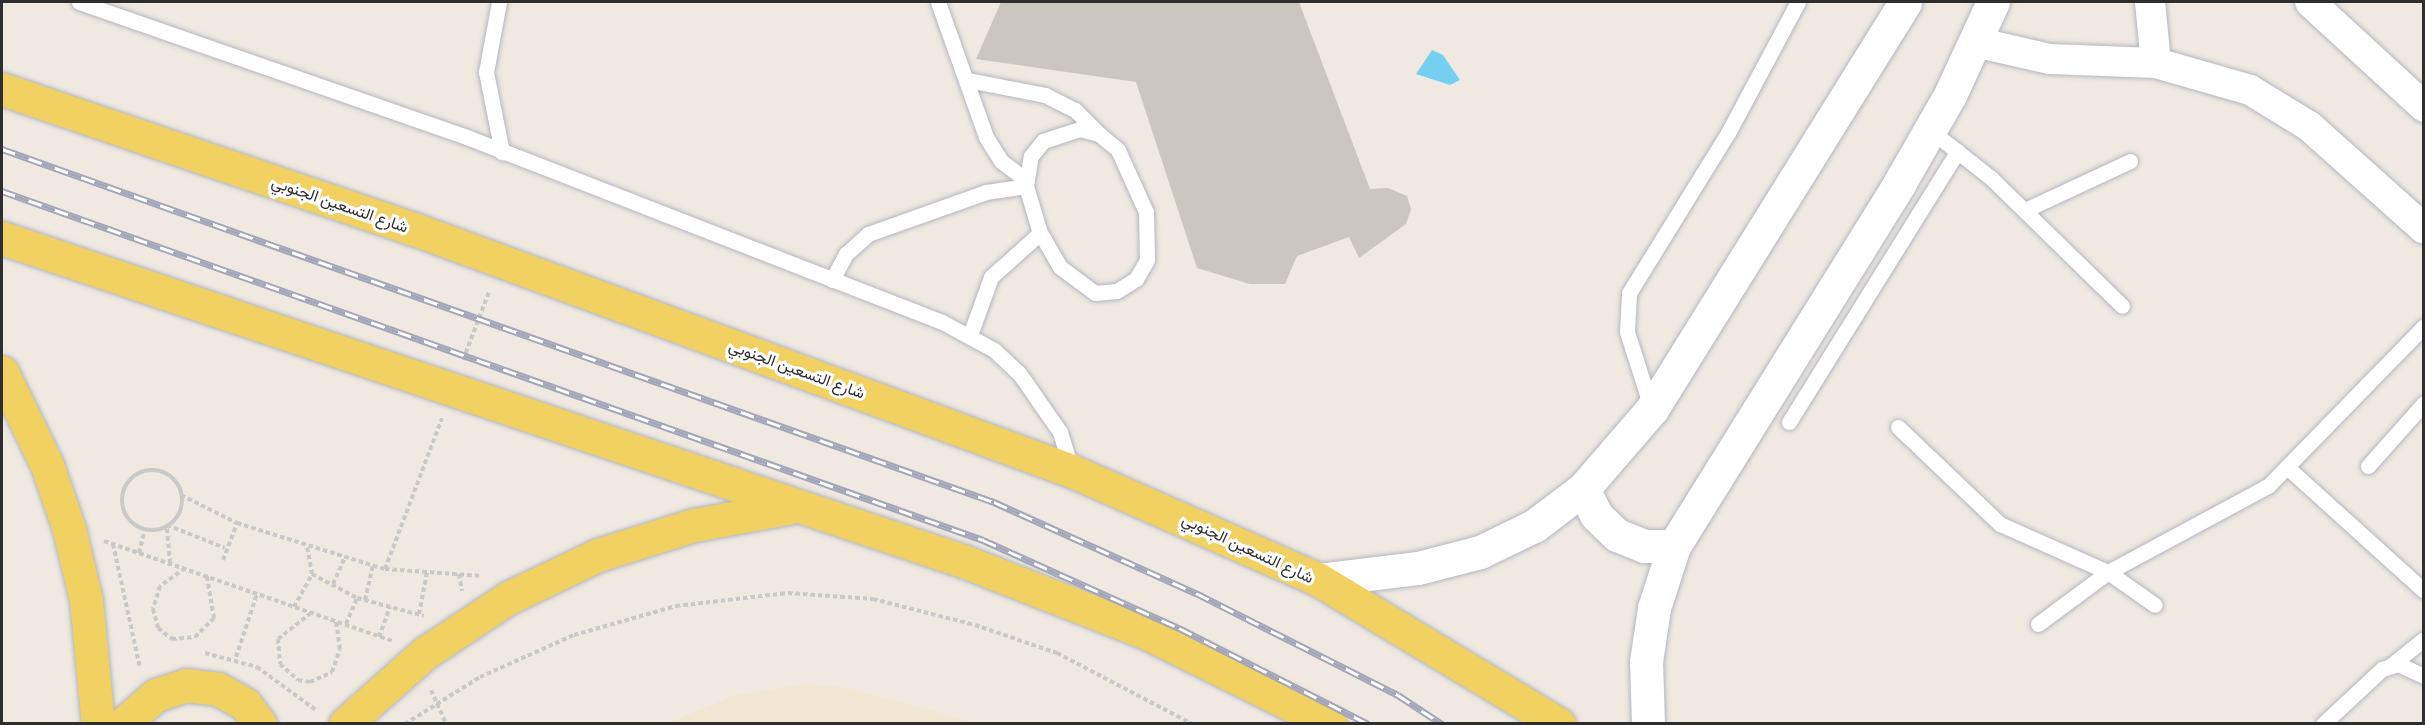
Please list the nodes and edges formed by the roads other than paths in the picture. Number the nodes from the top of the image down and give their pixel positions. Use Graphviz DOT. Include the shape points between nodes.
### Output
graph roads {
  1 [pos="79,2"];
  2 [pos="499,2"];
  3 [pos="938,2"];
  4 [pos="1798,2"];
  5 [pos="1905,2"];
  6 [pos="1993,2"];
  7 [pos="2150,2"];
  8 [pos="2310,2"];
  9 [pos="1975,42"];
  10 [pos="2156,63"];
  11 [pos="968,80"];
  12 [pos="2,89"];
  13 [pos="2424,107"];
  14 [pos="1930,130"];
  15 [pos="1099,134"];
  16 [pos="1958,151"];
  17 [pos="502,153"];
  18 [pos="2130,161"];
  19 [pos="1026,183"];
  20 [pos="2025,210"];
  21 [pos="2424,229"];
  22 [pos="1040,233"];
  23 [pos="2,238"];
  24 [pos="831,280"];
  25 [pos="2122,306"];
  26 [pos="2424,326"];
  27 [pos="970,335"];
  28 [pos="2,372"];
  29 [pos="2424,404"];
  30 [pos="1652,409"];
  31 [pos="1789,422"];
  32 [pos="1898,427"];
  33 [pos="2368,466"];
  34 [pos="2288,468"];
  35 [pos="1072,471"];
  36 [pos="1583,489"];
  37 [pos="792,507"];
  38 [pos="1674,546"];
  39 [pos="2108,572"];
  40 [pos="1319,580"];
  41 [pos="2424,591"];
  42 [pos="2155,605"];
  43 [pos="2038,624"];
  44 [pos="2424,639"];
  45 [pos="2390,666"];
  46 [pos="2424,676"];
  47 [pos="334,714"];
  48 [pos="2328,722"];
  49 [pos="98,723"];
  50 [pos="123,723"];
  51 [pos="260,723"];
  52 [pos="1330,723"];
  53 [pos="1559,723"];
  54 [pos="1648,723"];
  1 -- 17 [label="lane"];
  2 -- 17 [label="lane" via="486,72"];
  3 -- 11 [label="lane" via="943,28"];
  4 -- 30 [label="lane" via="1729,132 1629,293 1627,332"];
  5 -- 30 [label="street"];
  6 -- 9 [label="street"];
  7 -- 10 [label="street"];
  8 -- 13 [label="street"];
  9 -- 10 [label="street" via="2050,59"];
  9 -- 14 [label="street"];
  10 -- 21 [label="street" via="2220,78 2279,105"];
  11 -- 15 [label="lane" via="1045,94 1075,110"];
  11 -- 19 [label="lane" via="986,137 1001,161"];
  12 -- 35 [label="main road, شارع التسعين الجنوبي" via="425,233"];
  14 -- 16 [label="lane"];
  14 -- 38 [label="street"];
  15 -- 19 [label="lane" via="1080,129 1043,141 1031,156"];
  15 -- 22 [label="lane" via="1118,150 1140,190 1149,234 1147,260 1136,279 1118,291 1095,293 1060,267"];
  16 -- 20 [label="lane"];
  16 -- 31 [label="lane"];
  17 -- 24 [label="lane"];
  18 -- 20 [label="lane"];
  19 -- 22 [label="lane"];
  19 -- 24 [label="lane" via="986,192 868,234 846,254"];
  20 -- 25 [label="lane"];
  22 -- 27 [label="lane" via="991,277"];
  23 -- 37 [label="main road"];
  24 -- 27 [label="lane"];
  26 -- 34 [label="lane"];
  27 -- 35 [label="lane" via="994,350 1042,400 1060,432"];
  28 -- 49 [label="main road" via="47,465 69,529 87,600"];
  29 -- 33 [label="lane"];
  30 -- 36 [label="street"];
  32 -- 39 [label="lane" via="2000,524"];
  34 -- 39 [label="lane" via="2245,502"];
  34 -- 41 [label="lane"];
  35 -- 40 [label="main road, شارع التسعين الجنوبي"];
  36 -- 38 [label="street" via="1596,516 1617,535 1644,546"];
  36 -- 40 [label="street" via="1534,526 1480,552 1418,568"];
  37 -- 47 [label="main road" via="694,525 598,555 417,638"];
  37 -- 52 [label="main road" via="1057,595 1149,634"];
  38 -- 54 [label="street" via="1648,651"];
  39 -- 42 [label="lane"];
  39 -- 43 [label="lane"];
  40 -- 53 [label="main road, شارع التسعين الجنوبي"];
  44 -- 45 [label="lane"];
  45 -- 46 [label="lane" via="2409,666"];
  45 -- 48 [label="lane"];
  50 -- 51 [label="main road" via="156,694 186,685 218,688 245,704"];
}
